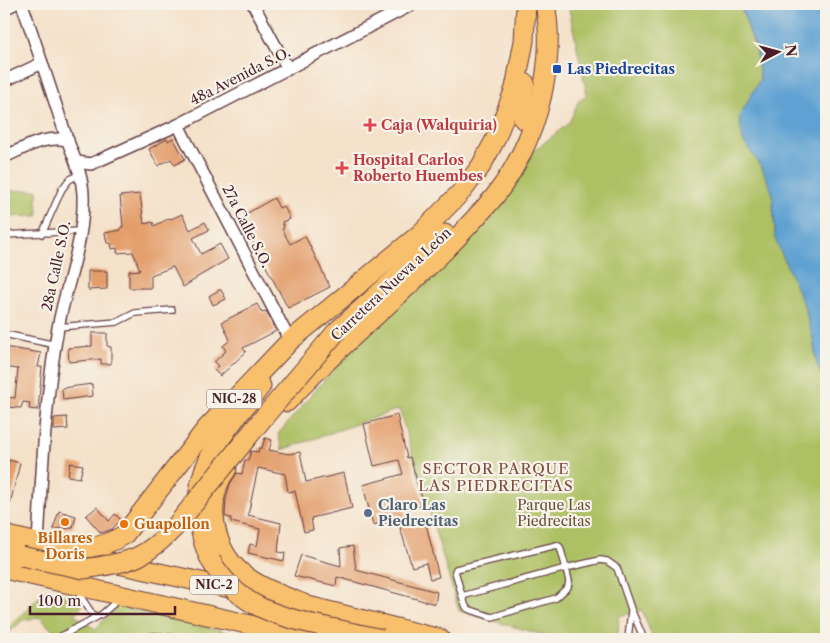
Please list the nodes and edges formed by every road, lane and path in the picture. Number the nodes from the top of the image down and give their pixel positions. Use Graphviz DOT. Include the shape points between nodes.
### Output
graph roads {
  1 [pos="14,4"];
  2 [pos="22,4"];
  3 [pos="253,4"];
  4 [pos="413,4"];
  5 [pos="526,4"];
  6 [pos="535,4"];
  7 [pos="544,4"];
  8 [pos="4,8"];
  9 [pos="42,63"];
  10 [pos="288,69"];
  11 [pos="4,81"];
  12 [pos="523,119"];
  13 [pos="178,125"];
  14 [pos="68,140"];
  15 [pos="4,157"];
  16 [pos="77,162"];
  17 [pos="81,173"];
  18 [pos="81,230"];
  19 [pos="421,233"];
  20 [pos="42,234"];
  21 [pos="4,235"];
  22 [pos="172,310"];
  23 [pos="58,327"];
  24 [pos="4,334"];
  25 [pos="290,341"];
  26 [pos="56,345"];
  27 [pos="4,535"];
  28 [pos="45,544"];
  29 [pos="4,567"];
  30 [pos="566,568"];
  31 [pos="74,586"];
  32 [pos="462,596"];
  33 [pos="122,597"];
  34 [pos="304,604"];
  35 [pos="631,609"];
  36 [pos="95,618"];
  37 [pos="56,639"];
  38 [pos="131,639"];
  39 [pos="184,639"];
  40 [pos="314,639"];
  41 [pos="382,639"];
  42 [pos="440,639"];
  43 [pos="628,639"];
  44 [pos="644,639"];
  1 -- 8 [label="street"];
  2 -- 9 [label="street, 28a Calle S.O."];
  3 -- 10 [label="street"];
  4 -- 10 [label="street, 48a Avenida S.O."];
  5 -- 19 [label="highway, Carretera Nueva a León / NIC-28" via="524,42 516,80 495,140 464,190"];
  6 -- 12 [label="highway" via="534,40 522,95"];
  7 -- 12 [label="highway, Carretera Nueva a León / NIC-28" via="538,68"];
  7 -- 34 [label="highway" via="549,36 547,69 538,112 520,157 495,196 442,255 294,394 219,482 214,508 215,527 230,562 262,588"];
  9 -- 11 [label="street"];
  9 -- 14 [label="street, 28a Calle S.O."];
  10 -- 13 [label="street, 48a Avenida S.O."];
  12 -- 29 [label="highway, Carretera Nueva a León / NIC-28, bridge" via="512,148 475,204 337,331 160,543 143,555 114,564 83,568"];
  13 -- 16 [label="street, 48a Avenida S.O." via="91,164"];
  13 -- 25 [label="street, 27a Calle S.O."];
  14 -- 15 [label="street" via="43,140"];
  14 -- 16 [label="street, 28a Calle S.O."];
  16 -- 17 [label="street, 28a Calle S.O."];
  17 -- 18 [label="street, 28a Calle S.O."];
  17 -- 20 [label="lane" via="62,189"];
  18 -- 20 [label="lane"];
  18 -- 23 [label="street, 28a Calle S.O."];
  19 -- 25 [label="highway, Carretera Nueva a León / NIC-28"];
  19 -- 41 [label="highway, bridge" via="262,385 212,452 200,483 199,516 204,544 226,582 249,601 277,615"];
  20 -- 21 [label="lane"];
  22 -- 23 [label="lane" via="135,313 117,322"];
  23 -- 26 [label="street, 28a Calle S.O."];
  24 -- 26 [label="lane"];
  25 -- 28 [label="highway, Carretera Nueva a León / NIC-28" via="206,429 124,535 112,543 94,548"];
  26 -- 28 [label="street, 28a Calle S.O." via="44,437"];
  27 -- 28 [label="highway, NIC-2"];
  28 -- 34 [label="highway, NIC-2" via="124,566"];
  29 -- 31 [label="highway, NIC-2"];
  30 -- 32 [label="lane"];
  30 -- 32 [label="lane" via="568,586 556,598 492,617 468,609"];
  30 -- 32 [label="lane" via="560,547 554,545 456,570"];
  30 -- 35 [label="lane" via="600,560 608,562 617,568"];
  31 -- 33 [label="highway, NIC-2"];
  31 -- 36 [label="lane"];
  33 -- 36 [label="lane"];
  33 -- 40 [label="highway, NIC-2"];
  34 -- 42 [label="highway, NIC-2"];
  35 -- 43 [label="lane"];
  35 -- 44 [label="lane"];
  36 -- 37 [label="lane"];
  38 -- 39 [label="lane" via="155,636"];
}
